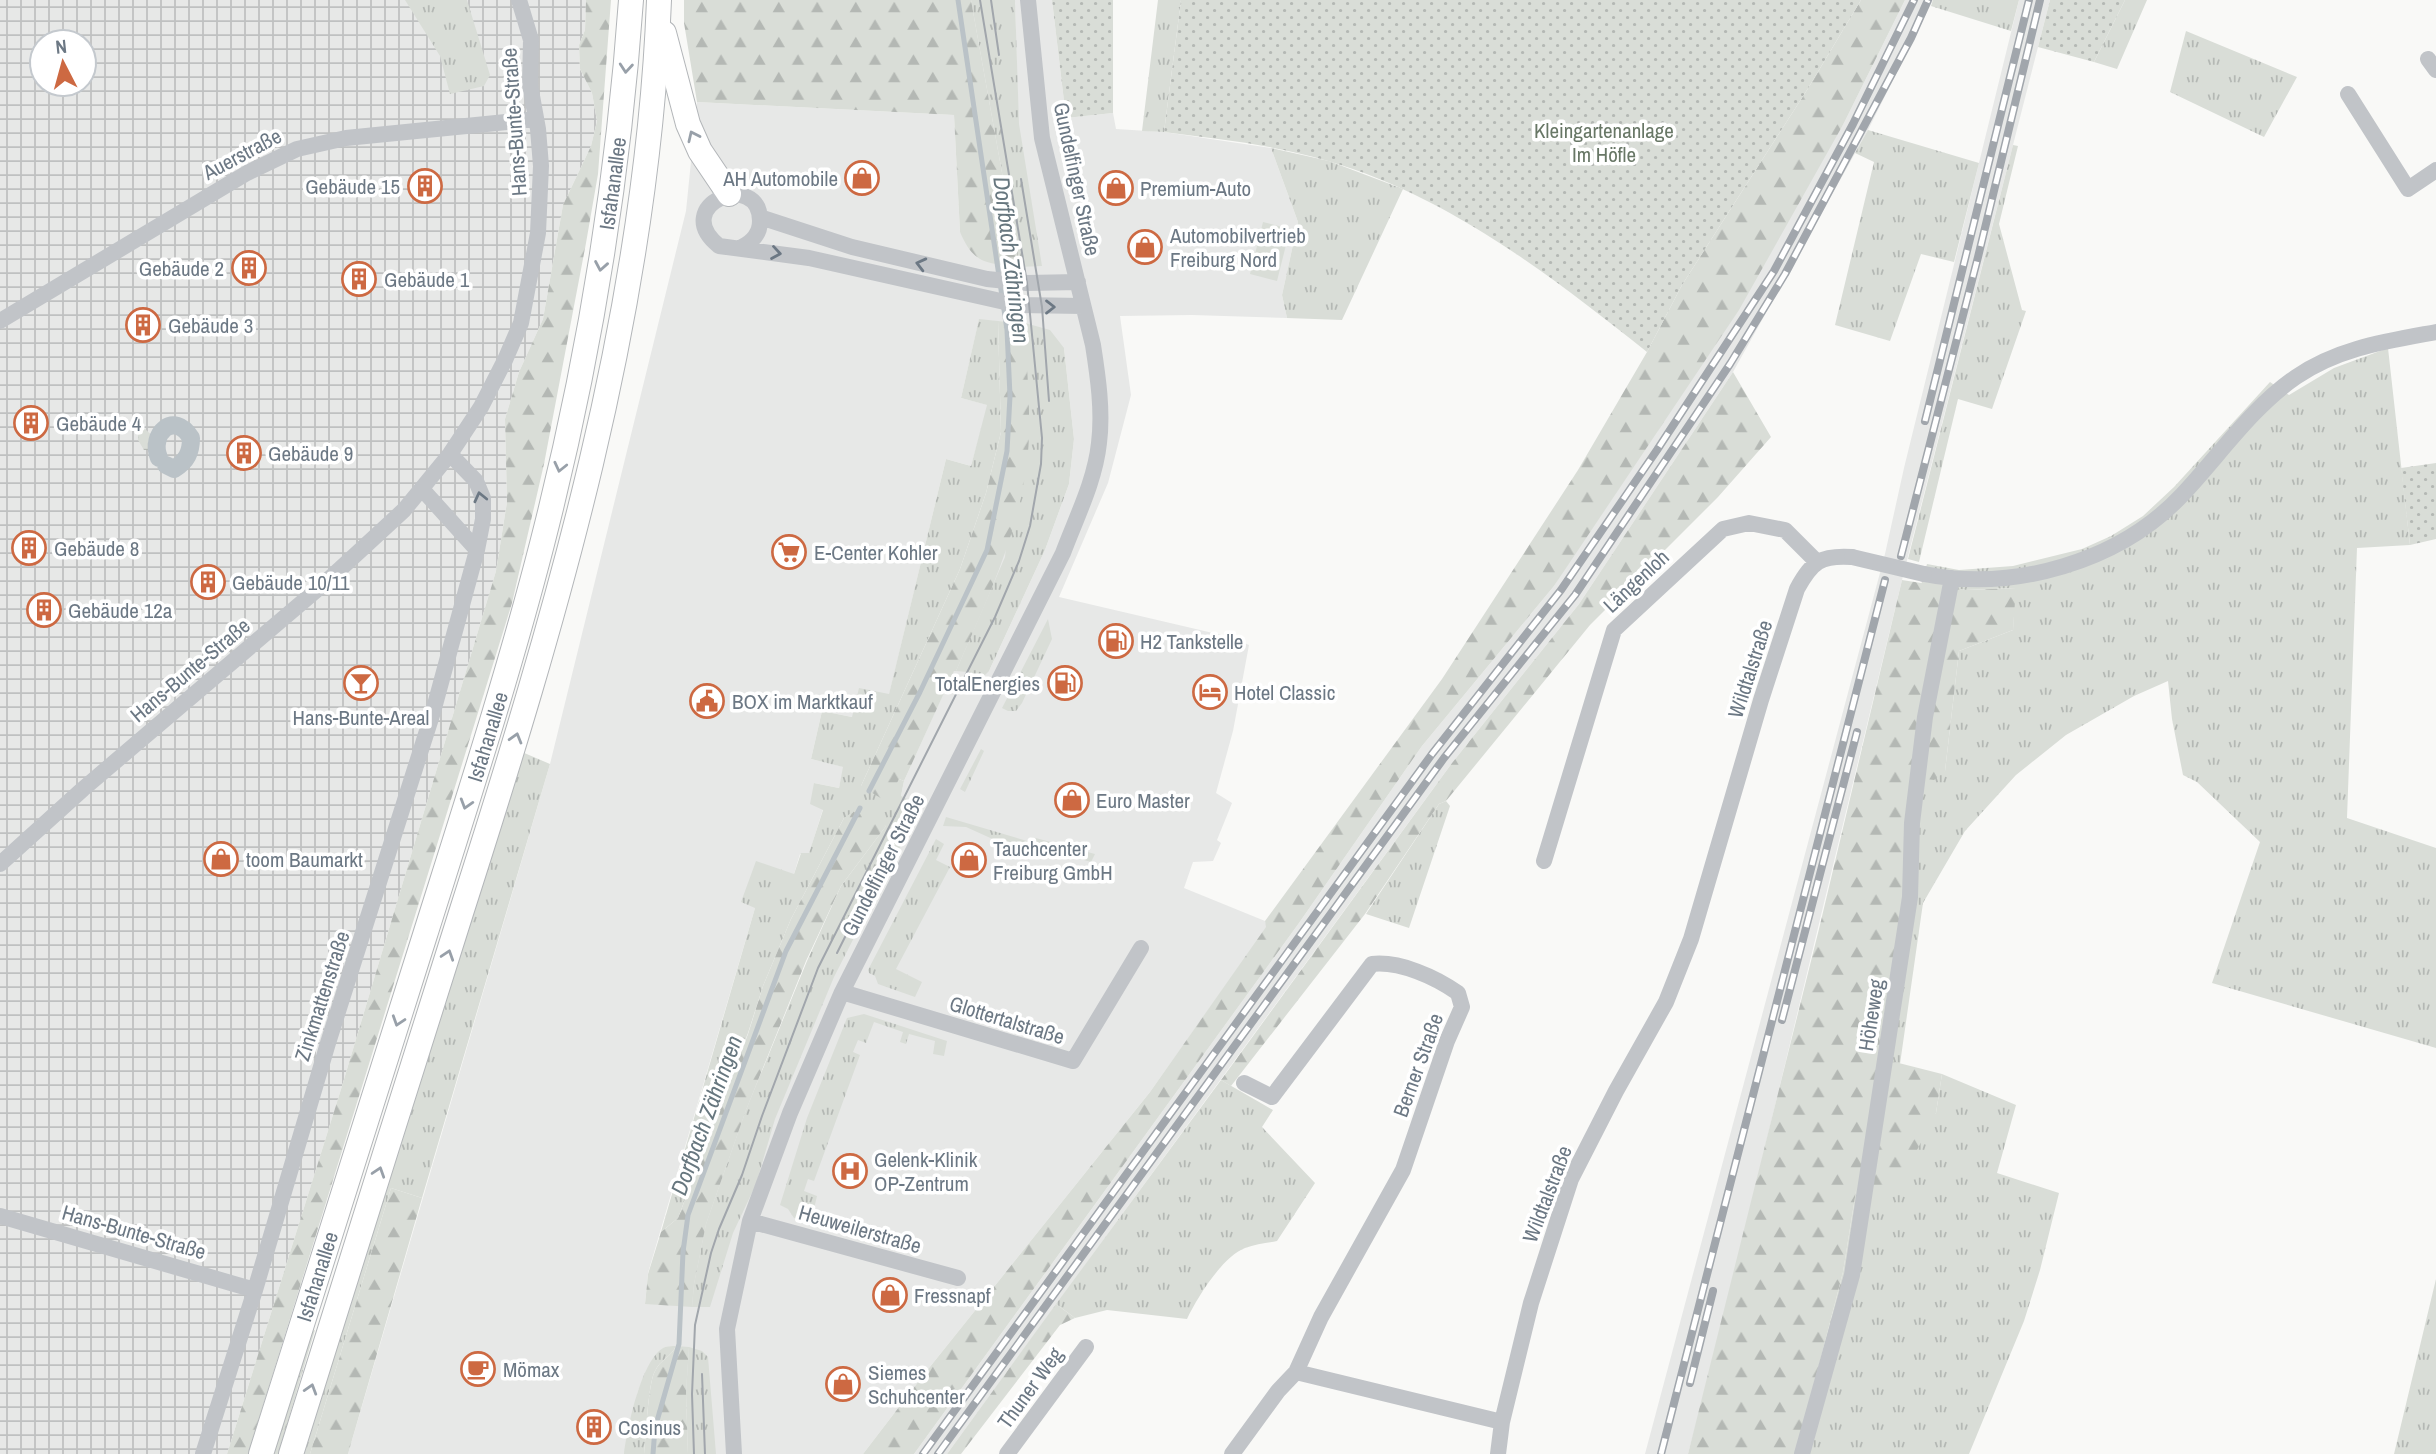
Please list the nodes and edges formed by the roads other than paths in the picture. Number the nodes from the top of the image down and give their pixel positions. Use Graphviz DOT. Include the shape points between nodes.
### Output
graph roads {
  1 [pos="519,0"];
  2 [pos="631,0"];
  3 [pos="1028,0"];
  4 [pos="659,6"];
  5 [pos="2348,94"];
  6 [pos="537,118"];
  7 [pos="2436,170"];
  8 [pos="729,194"];
  9 [pos="760,217"];
  10 [pos="742,247"];
  11 [pos="1078,282"];
  12 [pos="1083,306"];
  13 [pos="0,321"];
  14 [pos="2436,332"];
  15 [pos="450,454"];
  16 [pos="422,489"];
  17 [pos="477,550"];
  18 [pos="1816,561"];
  19 [pos="1952,578"];
  20 [pos="1544,861"];
  21 [pos="0,864"];
  22 [pos="1141,948"];
  23 [pos="842,992"];
  24 [pos="1244,1083"];
  25 [pos="0,1216"];
  26 [pos="750,1221"];
  27 [pos="958,1278"];
  28 [pos="255,1290"];
  29 [pos="1086,1347"];
  30 [pos="1296,1372"];
  31 [pos="1502,1422"];
  32 [pos="203,1454"];
  33 [pos="261,1454"];
  34 [pos="290,1454"];
  35 [pos="734,1454"];
  36 [pos="1007,1454"];
  37 [pos="1232,1454"];
  38 [pos="1498,1454"];
  39 [pos="1802,1454"];
  1 -- 6 [label="street, Hans-Bunte-Straße" via="530,40 530,85"];
  2 -- 33 [label="highway, Isfahanallee, one-way" via="607,234 541,545 483,750"];
  3 -- 11 [label="street, Gundelfinger Straße" via="1042,138"];
  8 -- 4 [label="highway, one-way" via="688,124"];
  34 -- 4 [label="highway, Isfahanallee, one-way" via="512,756 582,499 628,287 652,103"];
  5 -- 7 [label="street" via="2408,189"];
  6 -- 13 [label="street, Auerstraße" via="346,138 297,149 247,173"];
  6 -- 15 [label="street, Hans-Bunte-Straße" via="541,193 521,323 481,407"];
  8 -- 9 [label="street" via="752,202"];
  8 -- 10 [label="street" via="712,203 704,221 706,231 719,246"];
  9 -- 10 [label="street" via="758,232"];
  11 -- 9 [label="street, Gundelfinger Straße, one-way" via="987,279 852,247"];
  10 -- 12 [label="street, one-way" via="861,268 1018,306"];
  11 -- 12 [label="street, Gundelfinger Straße"];
  12 -- 23 [label="street, Gundelfinger Straße" via="1098,374 1099,446 1090,480 1063,553"];
  14 -- 19 [label="street" via="2360,347 2298,376 2280,388 2157,519 2102,553 2045,571"];
  15 -- 16 [label="street, Hans-Bunte-Straße"];
  17 -- 15 [label="street, Zinkmattenstraße, one-way" via="483,498 476,481"];
  16 -- 17 [label="street"];
  16 -- 21 [label="street, Hans-Bunte-Straße" via="326,582"];
  17 -- 28 [label="street, Zinkmattenstraße"];
  18 -- 19 [label="street, bridge" via="1852,556"];
  18 -- 20 [label="street, Längenloh" via="1785,530 1749,523 1723,529 1614,631"];
  18 -- 31 [label="street, Wildtalstraße" via="1793,601 1691,939 1666,1002 1571,1179 1531,1303"];
  19 -- 39 [label="street, Höheweg" via="1925,717 1912,823 1910,897 1852,1275"];
  22 -- 23 [label="street, Glottertalstraße" via="1073,1061"];
  23 -- 26 [label="street, Gundelfinger Straße"];
  24 -- 30 [label="street, Berner Straße" via="1272,1097 1371,964 1385,962 1433,978 1458,993 1462,1007 1403,1170 1321,1317"];
  25 -- 28 [label="street, Hans-Bunte-Straße"];
  26 -- 27 [label="street, Heuweilerstraße"];
  26 -- 35 [label="street, Gundelfinger Straße" via="727,1329"];
  28 -- 32 [label="street, Zinkmattenstraße"];
  29 -- 36 [label="street, Thuner Weg"];
  30 -- 31 [label="street"];
  30 -- 37 [label="street, Berner Straße"];
  31 -- 38 [label="street, Wildtalstraße"];
}
